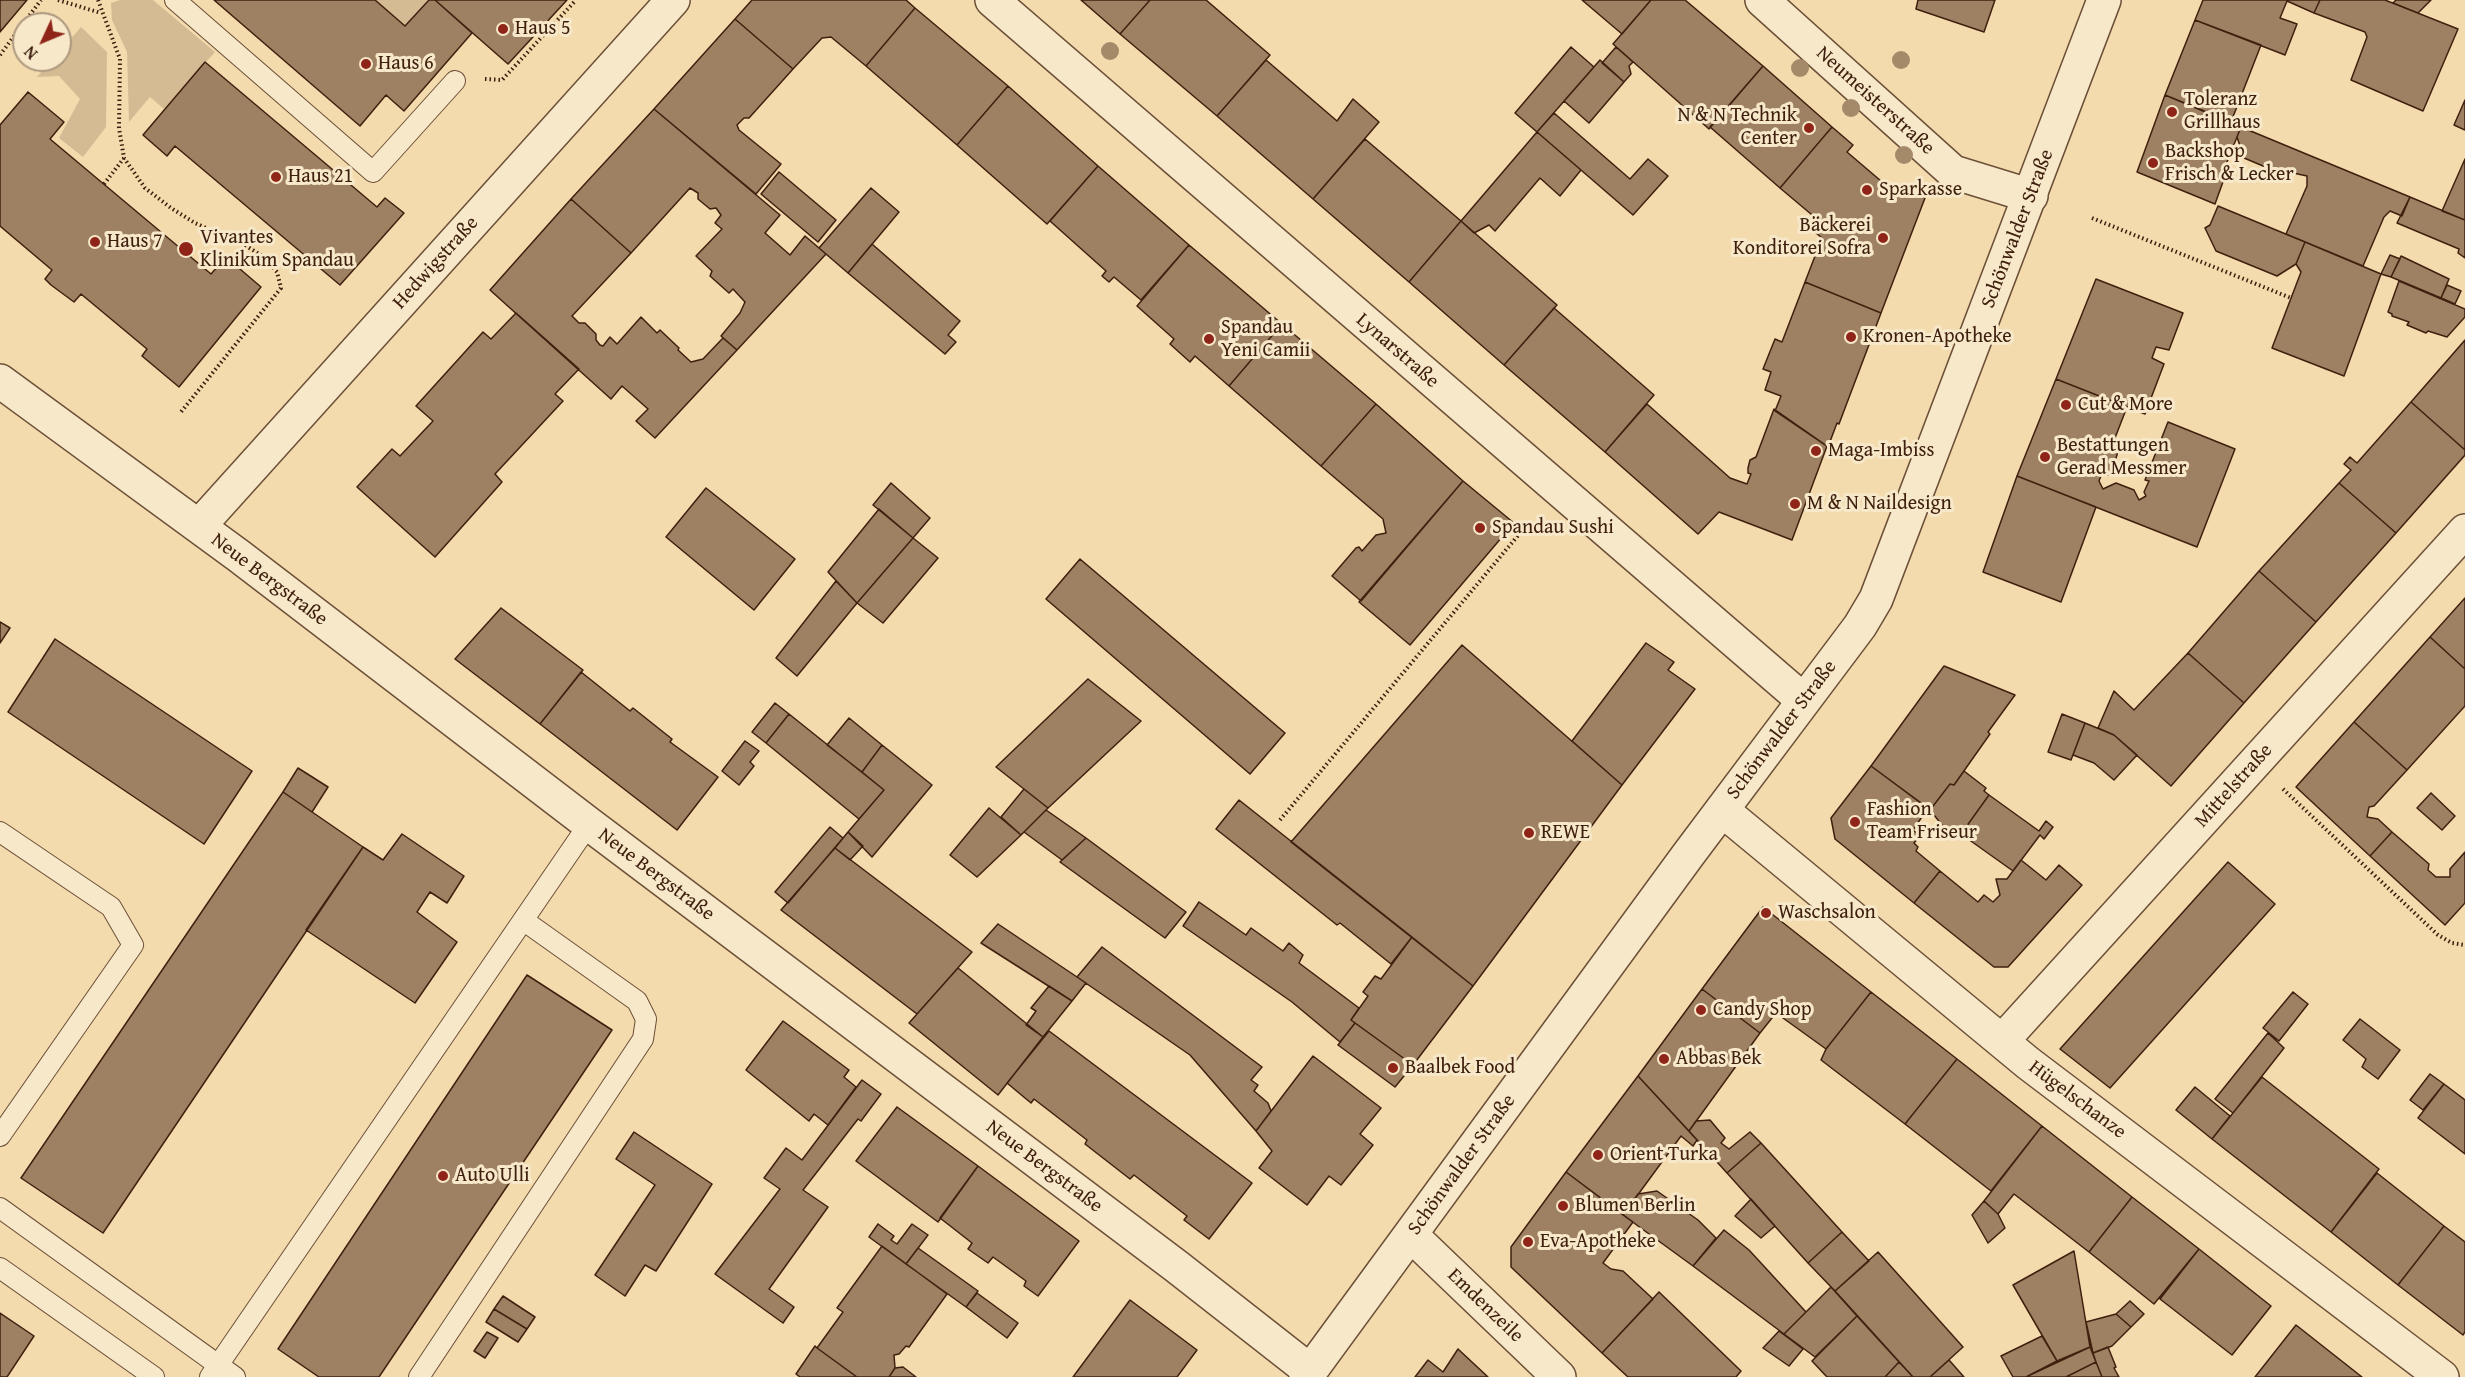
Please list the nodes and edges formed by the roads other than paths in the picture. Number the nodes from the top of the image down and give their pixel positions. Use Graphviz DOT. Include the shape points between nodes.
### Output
graph roads {
  1 [pos="175,0"];
  2 [pos="673,0"];
  3 [pos="992,0"];
  4 [pos="1762,0"];
  5 [pos="2104,0"];
  6 [pos="455,81"];
  7 [pos="2031,196"];
  8 [pos="0,381"];
  9 [pos="199,526"];
  10 [pos="2465,531"];
  11 [pos="1803,700"];
  12 [pos="1722,810"];
  13 [pos="588,824"];
  14 [pos="0,832"];
  15 [pos="523,920"];
  16 [pos="2003,1040"];
  17 [pos="0,1136"];
  18 [pos="0,1208"];
  19 [pos="1411,1235"];
  20 [pos="0,1268"];
  21 [pos="214,1371"];
  22 [pos="1308,1374"];
  23 [pos="154,1377"];
  24 [pos="236,1377"];
  25 [pos="419,1377"];
  26 [pos="1559,1377"];
  27 [pos="2442,1377"];
  1 -- 6 [label="lane" via="373,172"];
  2 -- 9 [label="street, Hedwigstraße"];
  3 -- 11 [label="street, Lynarstraße"];
  4 -- 7 [label="street, Neumeisterstraße" via="1953,172"];
  5 -- 7 [label="street, Schönwalder Straße"];
  7 -- 11 [label="street, Schönwalder Straße" via="1876,599"];
  8 -- 9 [label="street, Neue Bergstraße"];
  9 -- 13 [label="street, Neue Bergstraße"];
  10 -- 16 [label="street, Mittelstraße"];
  11 -- 12 [label="street, Schönwalder Straße"];
  12 -- 16 [label="street, Hügelschanze"];
  12 -- 19 [label="street, Schönwalder Straße"];
  13 -- 15 [label="lane"];
  13 -- 22 [label="street, Neue Bergstraße" via="1176,1266"];
  14 -- 17 [label="lane" via="111,908 134,945"];
  15 -- 21 [label="lane"];
  15 -- 25 [label="lane" via="637,1001 646,1019 643,1039"];
  16 -- 27 [label="street, Hügelschanze" via="2037,1070"];
  18 -- 21 [label="lane"];
  19 -- 22 [label="street, Schönwalder Straße"];
  19 -- 26 [label="street, Emdenzeile"];
  20 -- 23 [label="lane"];
  21 -- 24 [label="lane"];
}
